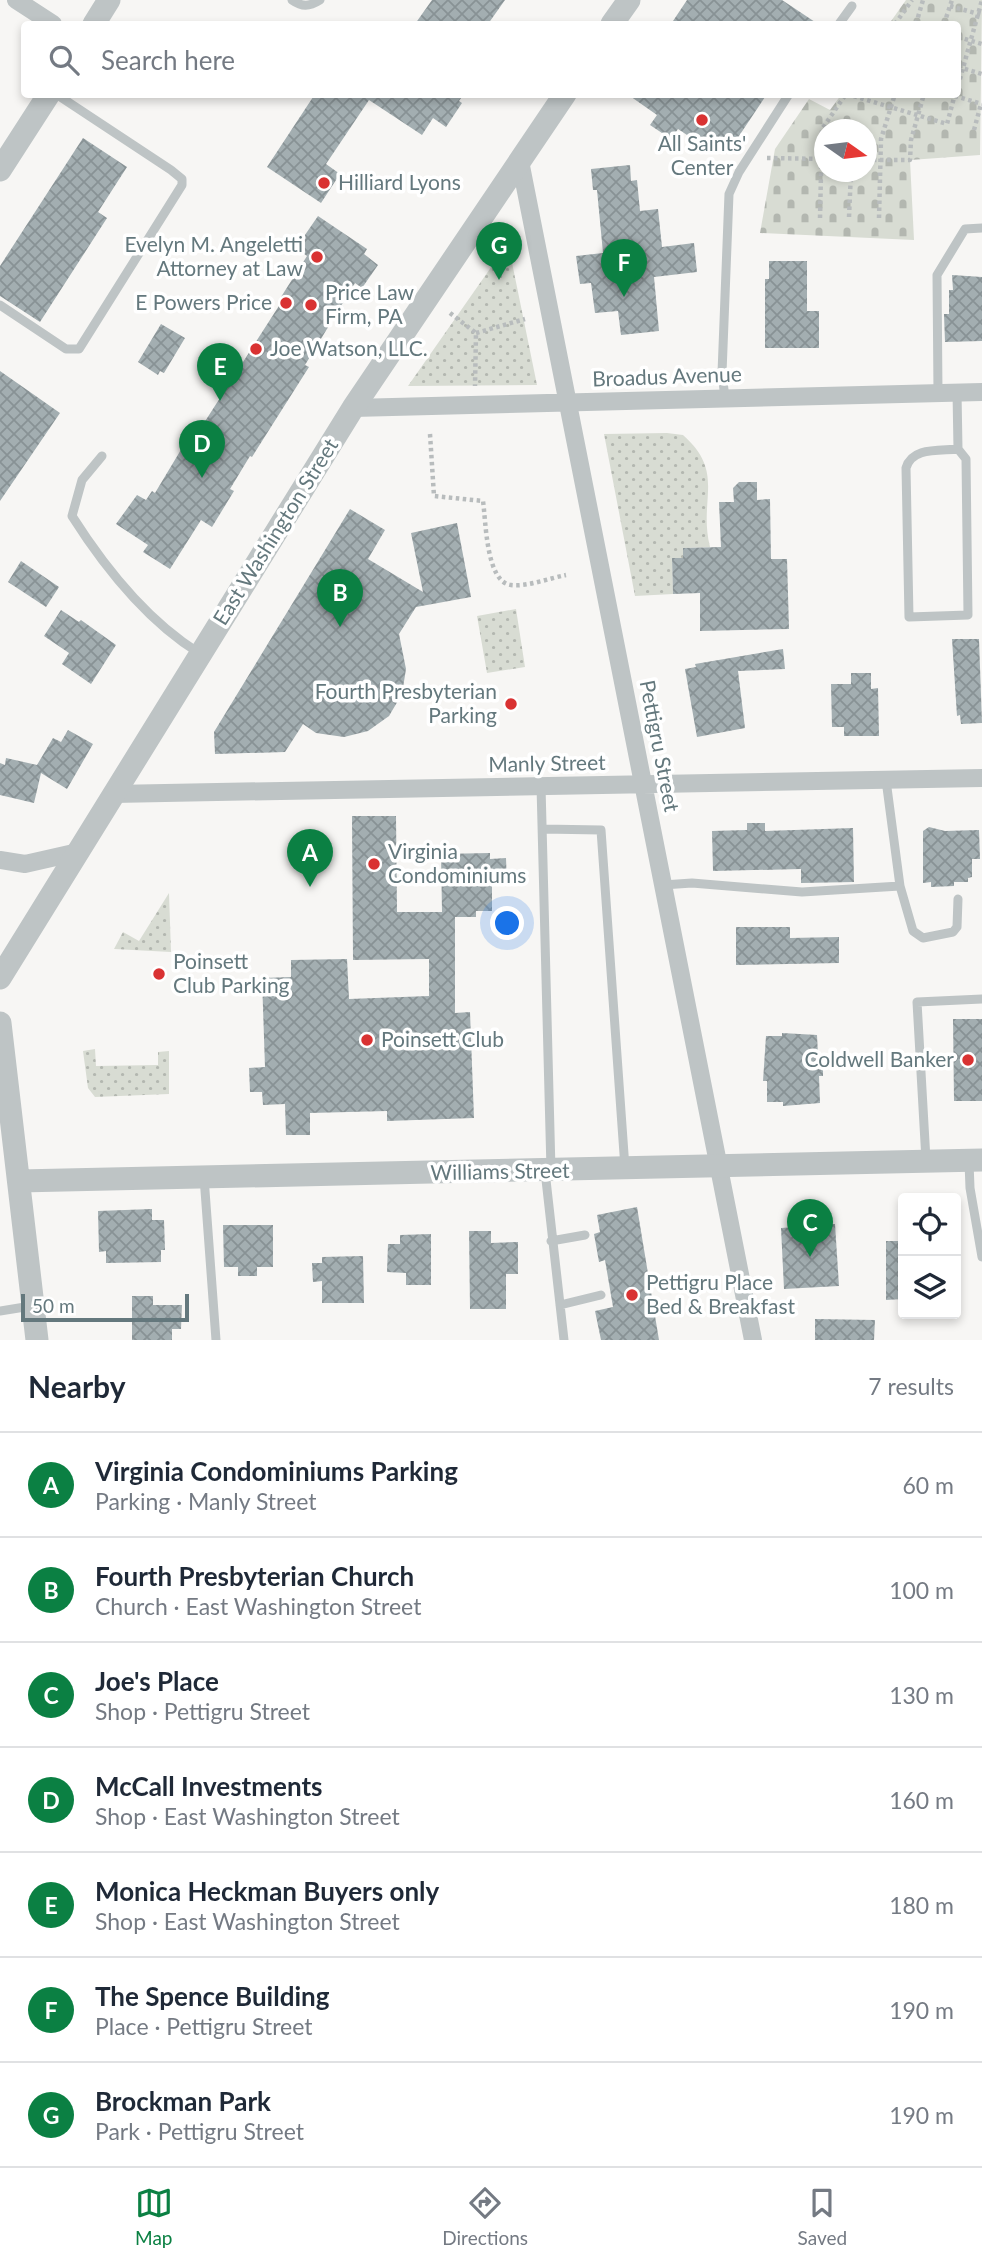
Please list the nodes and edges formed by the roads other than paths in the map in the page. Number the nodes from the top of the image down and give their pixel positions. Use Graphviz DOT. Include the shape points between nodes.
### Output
graph roads {
  1 [pos="16,0"];
  2 [pos="109,0"];
  3 [pos="292,0"];
  4 [pos="320,0"];
  5 [pos="629,0"];
  6 [pos="852,6"];
  7 [pos="48,21"];
  8 [pos="96,21"];
  9 [pos="614,21"];
  10 [pos="841,21"];
  11 [pos="46,98"];
  12 [pos="62,98"];
  13 [pos="562,98"];
  14 [pos="786,98"];
  15 [pos="520,161"];
  16 [pos="0,170"];
  17 [pos="982,228"];
  18 [pos="0,305"];
  19 [pos="957,392"];
  20 [pos="982,392"];
  21 [pos="938,393"];
  22 [pos="725,398"];
  23 [pos="567,402"];
  24 [pos="353,408"];
  25 [pos="958,449"];
  26 [pos="102,457"];
  27 [pos="200,654"];
  28 [pos="982,778"];
  29 [pos="886,780"];
  30 [pos="644,785"];
  31 [pos="541,786"];
  32 [pos="113,794"];
  33 [pos="543,829"];
  34 [pos="78,852"];
  35 [pos="0,860"];
  36 [pos="663,885"];
  37 [pos="900,886"];
  38 [pos="958,900"];
  39 [pos="0,978"];
  40 [pos="982,999"];
  41 [pos="0,1023"];
  42 [pos="975,1160"];
  43 [pos="926,1161"];
  44 [pos="718,1168"];
  45 [pos="625,1169"];
  46 [pos="548,1171"];
  47 [pos="204,1175"];
  48 [pos="19,1181"];
  49 [pos="585,1235"];
  50 [pos="551,1241"];
  51 [pos="982,1257"];
  52 [pos="601,1296"];
  53 [pos="560,1305"];
  54 [pos="33,1306"];
  55 [pos="0,1311"];
  56 [pos="37,1340"];
  57 [pos="216,1340"];
  58 [pos="564,1340"];
  59 [pos="753,1340"];
  1 -- 7 [label="street"];
  2 -- 8 [label="street"];
  3 -- 4 [label="lane" via="300,5"];
  5 -- 9 [label="street"];
  6 -- 10 [label="lane"];
  11 -- 16 [label="street"];
  12 -- 18 [label="lane" via="171,170 182,179 182,185 79,349 66,349"];
  13 -- 15 [label="street, East Washington Street"];
  14 -- 22 [label="lane" via="729,194"];
  15 -- 23 [label="street, Pettigru Street"];
  15 -- 24 [label="street, East Washington Street"];
  17 -- 21 [label="lane" via="965,229 937,275"];
  19 -- 20 [label="street, Broadus Avenue"];
  19 -- 21 [label="street, Broadus Avenue"];
  19 -- 25 [label="lane"];
  21 -- 22 [label="street, Broadus Avenue"];
  22 -- 23 [label="street, Broadus Avenue"];
  23 -- 24 [label="street, Broadus Avenue"];
  23 -- 30 [label="street, Pettigru Street"];
  24 -- 27 [label="street, East Washington Street"];
  25 -- 25 [label="lane" via="919,453 908,460 909,617 968,615 966,459"];
  26 -- 27 [label="lane" via="82,480 72,516 96,554 140,603 173,636"];
  27 -- 32 [label="street, East Washington Street"];
  28 -- 29 [label="street, Manly Street"];
  29 -- 30 [label="street, Manly Street"];
  29 -- 37 [label="lane"];
  30 -- 31 [label="street, Manly Street"];
  30 -- 36 [label="street, Pettigru Street"];
  31 -- 32 [label="street, Manly Street"];
  31 -- 33 [label="lane"];
  32 -- 34 [label="street, East Washington Street"];
  33 -- 45 [label="lane" via="601,830"];
  33 -- 46 [label="lane"];
  34 -- 35 [label="street" via="25,864"];
  34 -- 39 [label="street, East Washington Street"];
  36 -- 37 [label="lane" via="803,892"];
  36 -- 44 [label="street, Pettigru Street"];
  37 -- 38 [label="lane" via="914,932 923,938 953,932"];
  40 -- 43 [label="lane" via="917,1002"];
  41 -- 48 [label="street"];
  42 -- 43 [label="street, Williams Street"];
  42 -- 51 [label="lane" via="970,1188"];
  43 -- 44 [label="street, Williams Street"];
  44 -- 45 [label="street, Williams Street"];
  44 -- 59 [label="street, Pettigru Street"];
  45 -- 46 [label="street, Williams Street"];
  46 -- 47 [label="street, Williams Street"];
  46 -- 50 [label="lane"];
  47 -- 48 [label="street, Williams Street"];
  47 -- 57 [label="lane"];
  48 -- 54 [label="street"];
  49 -- 50 [label="lane"];
  50 -- 53 [label="lane"];
  52 -- 53 [label="lane"];
  53 -- 58 [label="lane"];
  54 -- 55 [label="lane"];
  54 -- 56 [label="street"];
}
